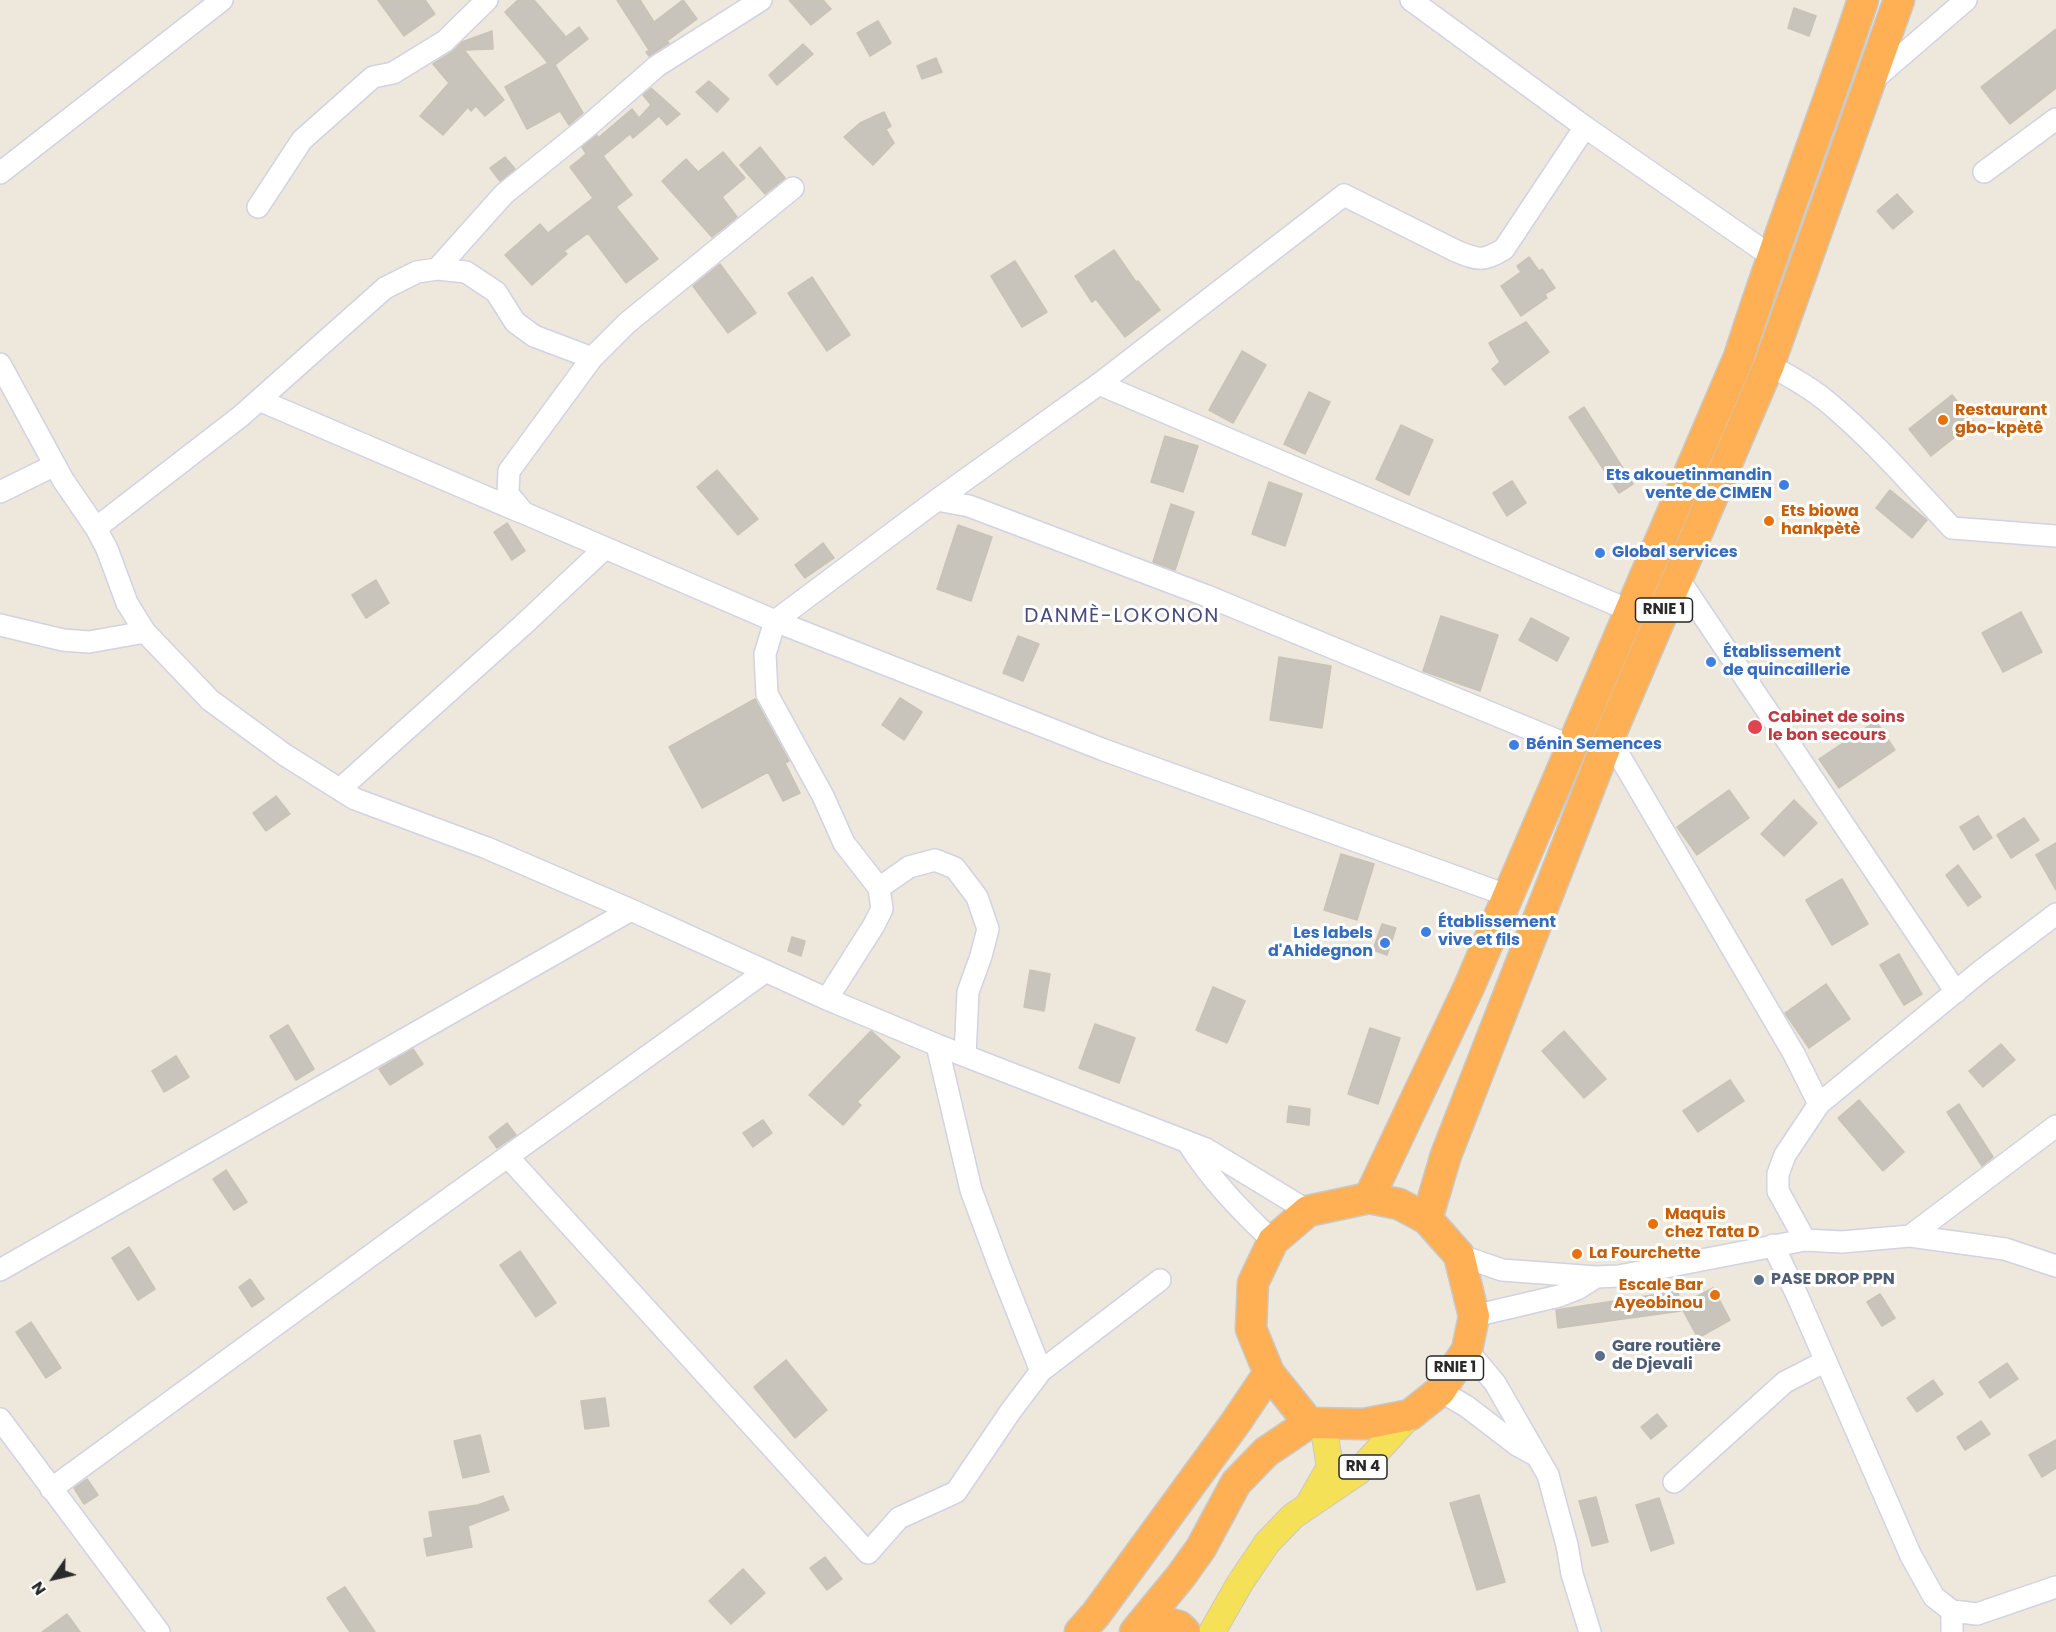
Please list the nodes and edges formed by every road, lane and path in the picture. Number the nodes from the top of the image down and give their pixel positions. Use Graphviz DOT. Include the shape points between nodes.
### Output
graph roads {
  1 [pos="222,0"];
  2 [pos="487,0"];
  3 [pos="1411,0"];
  4 [pos="1863,0"];
  5 [pos="1899,0"];
  6 [pos="1966,0"];
  7 [pos="758,1"];
  8 [pos="1872,81"];
  9 [pos="2056,119"];
  10 [pos="1585,127"];
  11 [pos="1984,172"];
  12 [pos="0,173"];
  13 [pos="793,188"];
  14 [pos="258,207"];
  15 [pos="1771,256"];
  16 [pos="437,268"];
  17 [pos="592,358"];
  18 [pos="0,364"];
  19 [pos="1769,364"];
  20 [pos="1100,384"];
  21 [pos="259,400"];
  22 [pos="55,465"];
  23 [pos="0,492"];
  24 [pos="937,500"];
  25 [pos="524,513"];
  26 [pos="96,528"];
  27 [pos="2056,536"];
  28 [pos="605,548"];
  29 [pos="1678,578"];
  30 [pos="1631,611"];
  31 [pos="775,621"];
  32 [pos="0,625"];
  33 [pos="145,632"];
  34 [pos="1610,738"];
  35 [pos="1571,746"];
  36 [pos="340,789"];
  37 [pos="879,888"];
  38 [pos="1509,896"];
  39 [pos="631,910"];
  40 [pos="2056,914"];
  41 [pos="766,971"];
  42 [pos="1956,992"];
  43 [pos="826,999"];
  44 [pos="937,1045"];
  45 [pos="965,1056"];
  46 [pos="1819,1104"];
  47 [pos="2056,1126"];
  48 [pos="1188,1143"];
  49 [pos="508,1156"];
  50 [pos="1369,1197"];
  51 [pos="1308,1210"];
  52 [pos="1427,1219"];
  53 [pos="1910,1236"];
  54 [pos="1805,1240"];
  55 [pos="1273,1241"];
  56 [pos="1773,1245"];
  57 [pos="1459,1255"];
  58 [pos="2056,1266"];
  59 [pos="0,1270"];
  60 [pos="1596,1277"];
  61 [pos="1160,1280"];
  62 [pos="1473,1316"];
  63 [pos="1467,1350"];
  64 [pos="1826,1361"];
  65 [pos="1041,1371"];
  66 [pos="1269,1372"];
  67 [pos="1440,1391"];
  68 [pos="1410,1415"];
  69 [pos="0,1419"];
  70 [pos="1316,1424"];
  71 [pos="1537,1456"];
  72 [pos="1674,1482"];
  73 [pos="51,1489"];
  74 [pos="1307,1508"];
  75 [pos="2056,1587"];
  76 [pos="1952,1611"];
  77 [pos="1141,1625"];
  78 [pos="159,1632"];
  79 [pos="1080,1632"];
  80 [pos="1185,1632"];
  81 [pos="1212,1632"];
  82 [pos="1590,1632"];
  83 [pos="1952,1632"];
  1 -- 12 [label="street"];
  2 -- 14 [label="street" via="445,40 393,73 373,77 334,110 302,140"];
  3 -- 10 [label="street"];
  4 -- 15 [label="highway, RNIE 1"];
  5 -- 8 [label="highway, RNIE 1"];
  6 -- 8 [label="street"];
  7 -- 16 [label="street" via="657,66 504,194"];
  8 -- 19 [label="highway, RNIE 1"];
  9 -- 11 [label="street"];
  10 -- 15 [label="street"];
  10 -- 20 [label="street" via="1504,249 1488,259 1475,259 1456,251 1344,195"];
  13 -- 17 [label="street" via="627,323"];
  15 -- 30 [label="highway, RNIE 1" via="1738,357"];
  16 -- 17 [label="street" via="466,273 496,292 515,322 534,336"];
  16 -- 21 [label="street" via="417,272 385,288"];
  17 -- 25 [label="street" via="509,471 508,494"];
  18 -- 22 [label="street"];
  19 -- 27 [label="street" via="1831,405 1953,528"];
  19 -- 29 [label="highway, RNIE 1"];
  20 -- 24 [label="street"];
  20 -- 30 [label="street"];
  21 -- 25 [label="street"];
  21 -- 26 [label="street"];
  22 -- 23 [label="street"];
  22 -- 26 [label="street"];
  24 -- 31 [label="street"];
  24 -- 35 [label="street" via="969,506 1207,596"];
  25 -- 28 [label="street"];
  26 -- 33 [label="street" via="127,603"];
  28 -- 31 [label="street"];
  28 -- 36 [label="street"];
  29 -- 34 [label="highway, RNIE 1"];
  29 -- 42 [label="street"];
  30 -- 35 [label="highway, RNIE 1"];
  31 -- 37 [label="street" via="765,654 767,694 844,843"];
  31 -- 38 [label="street" via="1104,750"];
  32 -- 33 [label="street" via="89,642"];
  33 -- 36 [label="street" via="210,700 285,755"];
  34 -- 46 [label="street"];
  34 -- 52 [label="highway, RNIE 1" via="1446,1155"];
  35 -- 38 [label="highway, RNIE 1"];
  36 -- 39 [label="street" via="355,799 487,848"];
  37 -- 43 [label="street" via="882,909"];
  37 -- 45 [label="street" via="909,867 935,861 955,868 976,897 988,929 968,992"];
  38 -- 50 [label="highway, RNIE 1"];
  39 -- 41 [label="street"];
  39 -- 59 [label="street"];
  40 -- 42 [label="street"];
  41 -- 43 [label="street"];
  41 -- 49 [label="street"];
  42 -- 46 [label="street"];
  43 -- 44 [label="street"];
  44 -- 45 [label="street"];
  44 -- 65 [label="street" via="971,1190"];
  45 -- 48 [label="street"];
  46 -- 54 [label="street" via="1785,1155 1778,1174 1778,1191"];
  47 -- 53 [label="street"];
  48 -- 51 [label="street" via="1224,1159"];
  48 -- 55 [label="street" via="1202,1166"];
  49 -- 65 [label="street" via="868,1553 898,1518 956,1491"];
  49 -- 73 [label="street"];
  50 -- 51 [label="highway, RNIE 1"];
  50 -- 52 [label="highway, RNIE 1" via="1399,1204"];
  51 -- 55 [label="highway, RNIE 1"];
  52 -- 57 [label="highway, RNIE 1"];
  53 -- 54 [label="street" via="1842,1242"];
  53 -- 58 [label="street" via="2005,1249"];
  54 -- 56 [label="street"];
  55 -- 66 [label="highway, RNIE 1" via="1252,1282 1251,1329"];
  56 -- 60 [label="street" via="1714,1259"];
  56 -- 64 [label="street"];
  57 -- 60 [label="street" via="1502,1270"];
  57 -- 62 [label="highway, RNIE 1"];
  60 -- 62 [label="street" via="1559,1296"];
  61 -- 65 [label="street"];
  62 -- 63 [label="highway, RNIE 1"];
  63 -- 67 [label="highway, RNIE 1"];
  63 -- 71 [label="street" via="1495,1383"];
  64 -- 72 [label="street" via="1785,1382"];
  64 -- 76 [label="street" via="1911,1556 1934,1597"];
  66 -- 70 [label="highway, RNIE 1"];
  66 -- 79 [label="highway"];
  67 -- 68 [label="highway, RNIE 1"];
  67 -- 71 [label="street"];
  68 -- 70 [label="highway, RNIE 1" via="1364,1424"];
  68 -- 74 [label="main road, RN 4" via="1358,1472"];
  69 -- 73 [label="street"];
  70 -- 74 [label="main road, RN 4" via="1330,1467"];
  70 -- 77 [label="highway" via="1266,1452 1236,1483 1201,1548"];
  71 -- 82 [label="street" via="1548,1475"];
  73 -- 78 [label="street"];
  74 -- 81 [label="main road, RN 4" via="1293,1516 1267,1543"];
  75 -- 76 [label="street" via="1977,1614"];
  76 -- 83 [label="street"];
  77 -- 80 [label="highway" via="1179,1626"];
}
